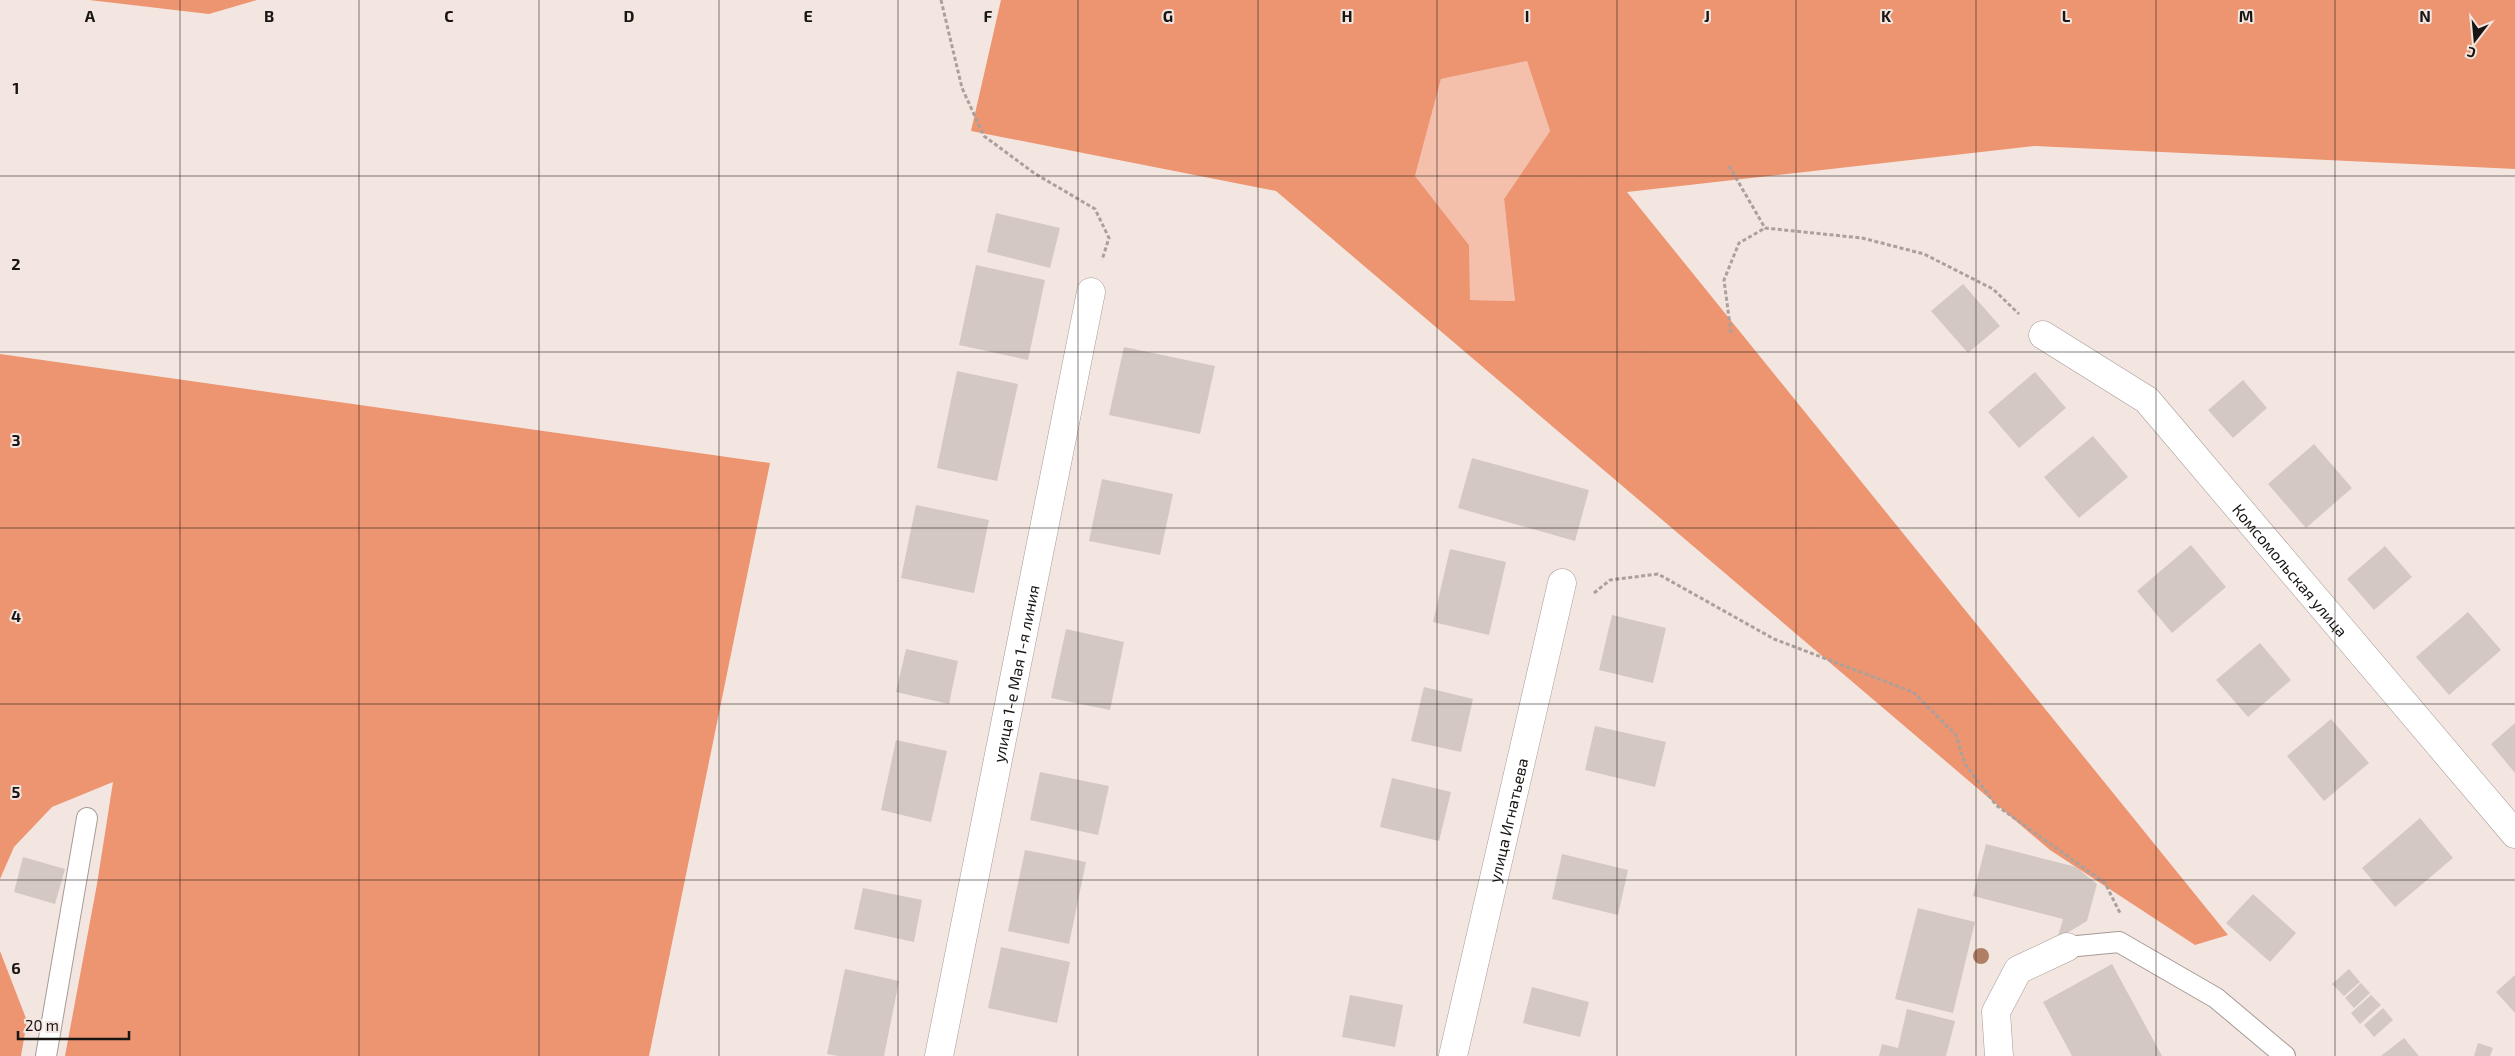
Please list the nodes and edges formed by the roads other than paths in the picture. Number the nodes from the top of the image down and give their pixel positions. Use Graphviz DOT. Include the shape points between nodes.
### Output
graph roads {
  1 [pos="1091,292"];
  2 [pos="2043,335"];
  3 [pos="1562,584"];
  4 [pos="87,818"];
  5 [pos="2515,834"];
  6 [pos="2068,947"];
  7 [pos="46,1056"];
  8 [pos="939,1056"];
  9 [pos="1453,1056"];
  10 [pos="2000,1056"];
  11 [pos="2285,1056"];
  1 -- 8 [label="street, улица 1-е Мая 1-я линия"];
  2 -- 5 [label="street, Комсомольская улица" via="2147,400"];
  3 -- 9 [label="street, улица Игнатьева"];
  4 -- 7 [label="lane"];
  6 -- 10 [label="street" via="2018,970 1996,1012"];
  6 -- 11 [label="lane" via="2119,942 2216,998"];
}
